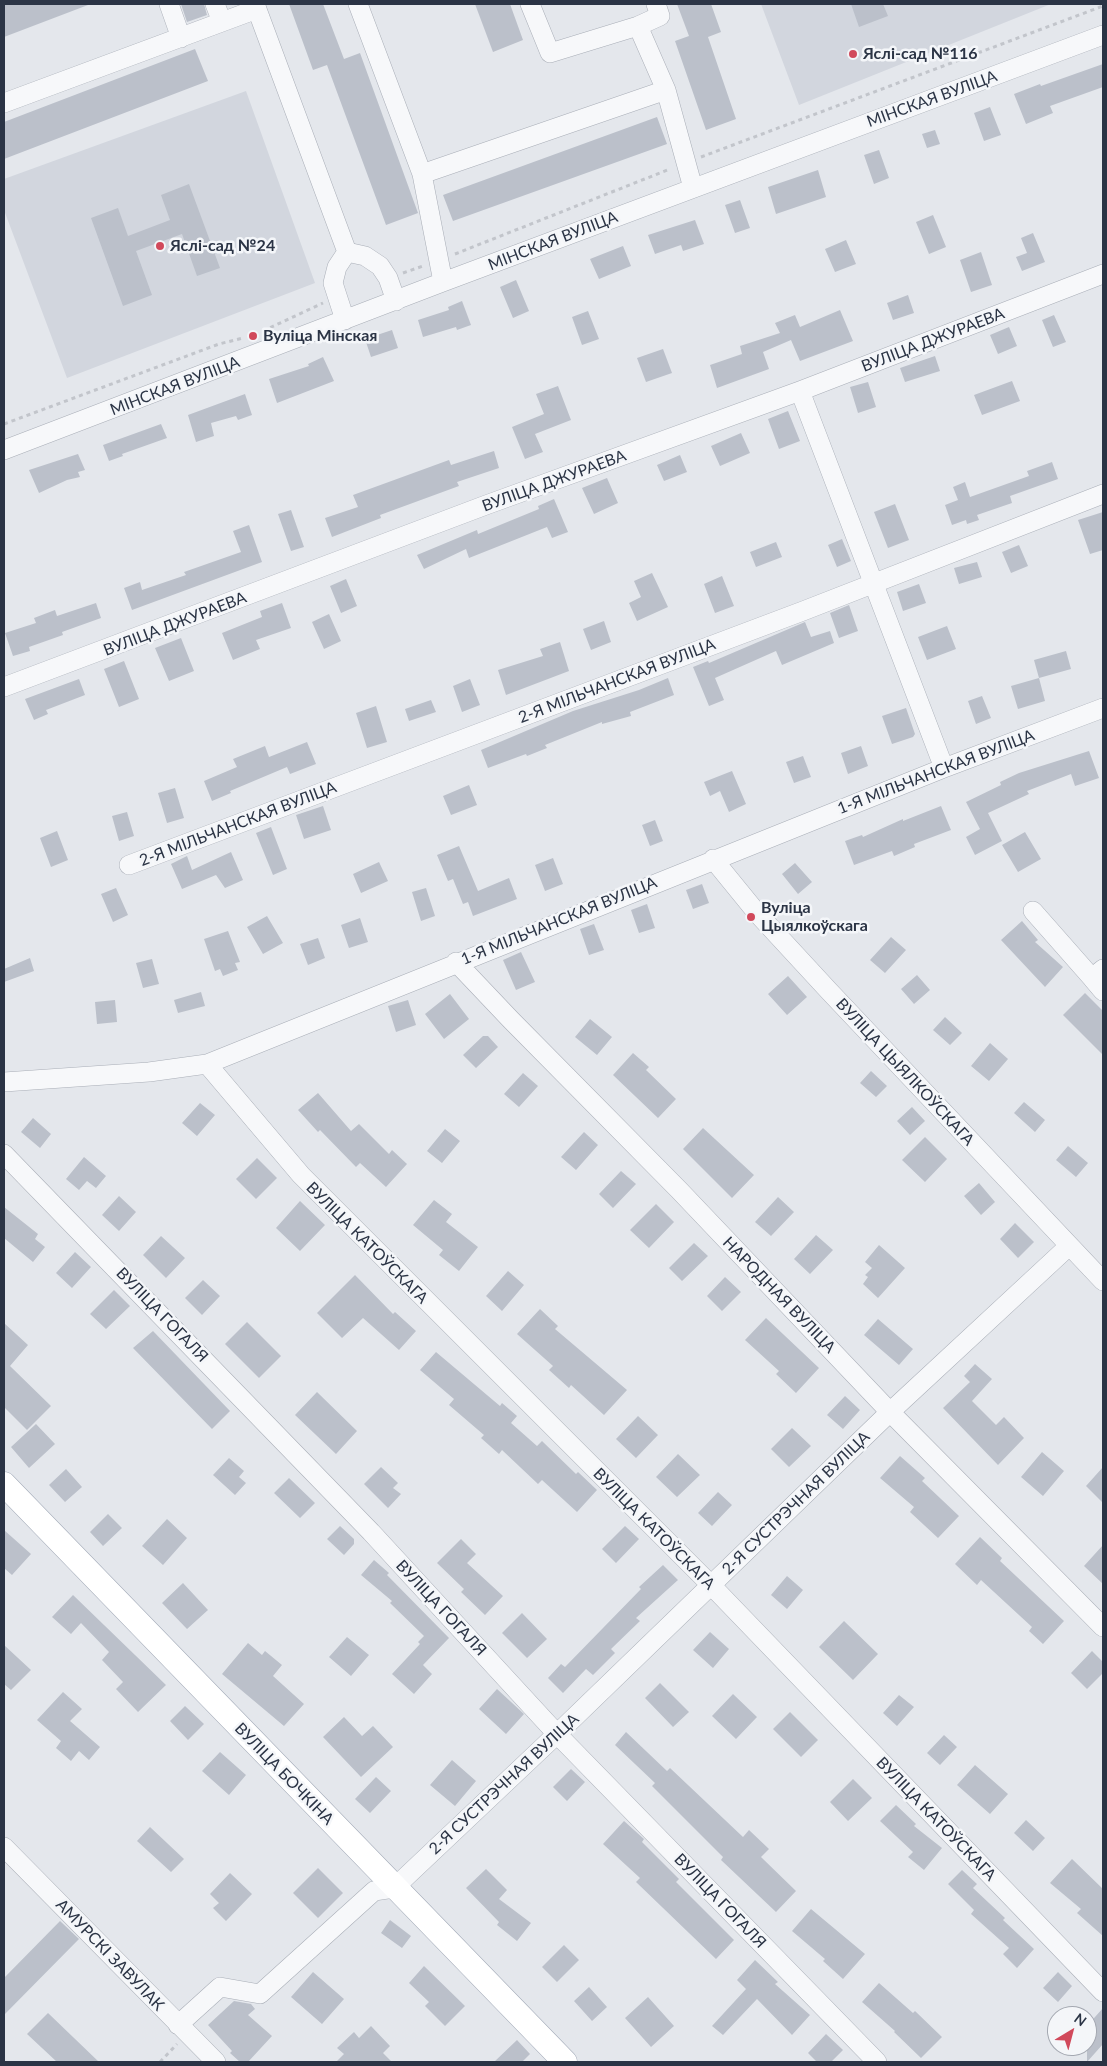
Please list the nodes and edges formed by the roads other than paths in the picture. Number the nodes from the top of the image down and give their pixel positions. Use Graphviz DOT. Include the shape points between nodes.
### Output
graph roads {
  1 [pos="169,4"];
  2 [pos="215,4"];
  3 [pos="358,4"];
  4 [pos="530,4"];
  5 [pos="656,4"];
  6 [pos="256,6"];
  7 [pos="222,22"];
  8 [pos="638,26"];
  9 [pos="1103,35"];
  10 [pos="181,38"];
  11 [pos="666,90"];
  12 [pos="4,103"];
  13 [pos="422,174"];
  14 [pos="693,188"];
  15 [pos="347,252"];
  16 [pos="1103,274"];
  17 [pos="443,282"];
  18 [pos="396,301"];
  19 [pos="345,320"];
  20 [pos="800,391"];
  21 [pos="4,450"];
  22 [pos="1103,494"];
  23 [pos="874,582"];
  24 [pos="4,687"];
  25 [pos="1103,708"];
  26 [pos="944,768"];
  27 [pos="713,859"];
  28 [pos="129,864"];
  29 [pos="1033,911"];
  30 [pos="456,962"];
  31 [pos="1100,979"];
  32 [pos="207,1064"];
  33 [pos="4,1082"];
  34 [pos="4,1154"];
  35 [pos="1069,1246"];
  36 [pos="1103,1281"];
  37 [pos="890,1412"];
  38 [pos="4,1484"];
  39 [pos="710,1584"];
  40 [pos="1103,1627"];
  41 [pos="557,1734"];
  42 [pos="4,1847"];
  43 [pos="394,1888"];
  44 [pos="1103,1992"];
  45 [pos="182,2029"];
  46 [pos="216,2062"];
  47 [pos="565,2062"];
  48 [pos="878,2062"];
  1 -- 10 [label="street"];
  2 -- 7 [label="street"];
  3 -- 13 [label="street"];
  4 -- 8 [label="street" via="550,53"];
  5 -- 8 [label="street" via="660,16"];
  6 -- 7 [label="street"];
  6 -- 15 [label="street"];
  7 -- 10 [label="street"];
  8 -- 11 [label="street"];
  9 -- 14 [label="street, МІНСКАЯ ВУЛІЦА"];
  10 -- 12 [label="street"];
  11 -- 13 [label="street"];
  11 -- 14 [label="street"];
  13 -- 17 [label="street"];
  14 -- 17 [label="street, МІНСКАЯ ВУЛІЦА"];
  15 -- 18 [label="street" via="365,256 380,266"];
  15 -- 19 [label="street" via="337,267 333,283"];
  16 -- 20 [label="street, ВУЛІЦА ДЖУРАЕВА"];
  17 -- 18 [label="street, МІНСКАЯ ВУЛІЦА"];
  18 -- 19 [label="street, МІНСКАЯ ВУЛІЦА"];
  19 -- 21 [label="street, МІНСКАЯ ВУЛІЦА"];
  20 -- 23 [label="street"];
  20 -- 24 [label="street, ВУЛІЦА ДЖУРАЕВА" via="478,508"];
  22 -- 23 [label="street, 2-Я МІЛЬЧАНСКАЯ ВУЛІЦА"];
  23 -- 26 [label="street"];
  23 -- 28 [label="street, 2-Я МІЛЬЧАНСКАЯ ВУЛІЦА"];
  25 -- 26 [label="street, 1-Я МІЛЬЧАНСКАЯ ВУЛІЦА"];
  26 -- 27 [label="street, 1-Я МІЛЬЧАНСКАЯ ВУЛІЦА"];
  27 -- 30 [label="street, 1-Я МІЛЬЧАНСКАЯ ВУЛІЦА"];
  27 -- 35 [label="street, ВУЛІЦА ЦЫЯЛКОЎСКАГА" via="828,991"];
  29 -- 31 [label="street"];
  30 -- 32 [label="street, 1-Я МІЛЬЧАНСКАЯ ВУЛІЦА"];
  30 -- 37 [label="street, НАРОДНАЯ ВУЛІЦА"];
  32 -- 33 [label="street, 1-Я МІЛЬЧАНСКАЯ ВУЛІЦА" via="149,1072"];
  32 -- 39 [label="street, ВУЛІЦА КАТОЎСКАГА" via="301,1175"];
  34 -- 41 [label="street, ВУЛІЦА ГОГАЛЯ" via="371,1532"];
  35 -- 36 [label="street, ВУЛІЦА ЦЫЯЛКОЎСКАГА"];
  35 -- 37 [label="street, 2-Я СУСТРЭЧНАЯ ВУЛІЦА"];
  37 -- 39 [label="street, 2-Я СУСТРЭЧНАЯ ВУЛІЦА"];
  37 -- 40 [label="street, НАРОДНАЯ ВУЛІЦА"];
  38 -- 43 [label="main road, ВУЛІЦА БОЧКІНА"];
  39 -- 41 [label="street, 2-Я СУСТРЭЧНАЯ ВУЛІЦА"];
  39 -- 44 [label="street, ВУЛІЦА КАТОЎСКАГА"];
  41 -- 43 [label="street, 2-Я СУСТРЭЧНАЯ ВУЛІЦА"];
  41 -- 48 [label="street, ВУЛІЦА ГОГАЛЯ"];
  42 -- 45 [label="street, АМУРСКІ ЗАВУЛАК"];
  43 -- 45 [label="street" via="374,1891 260,1994 220,1987"];
  43 -- 47 [label="main road, ВУЛІЦА БОЧКІНА"];
  45 -- 46 [label="street, АМУРСКІ ЗАВУЛАК"];
}
